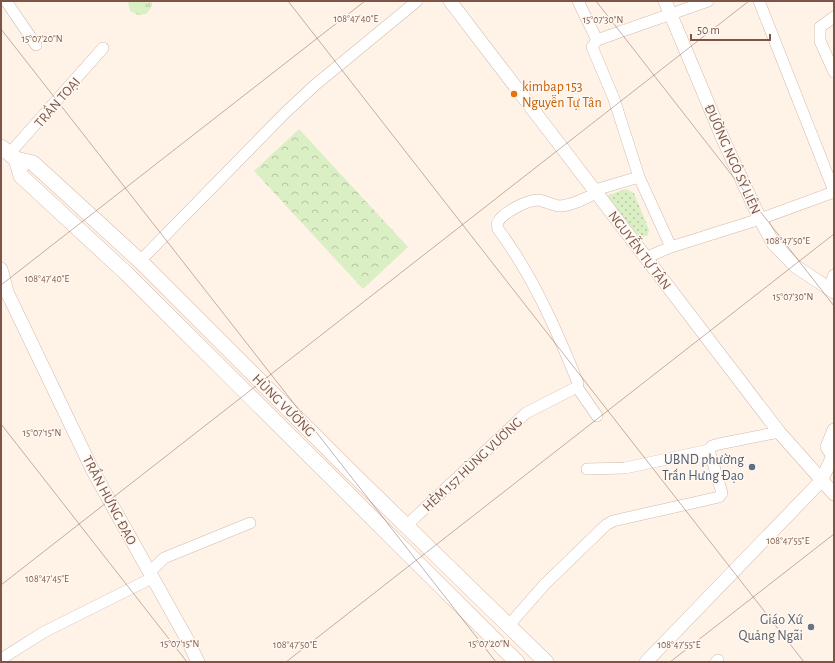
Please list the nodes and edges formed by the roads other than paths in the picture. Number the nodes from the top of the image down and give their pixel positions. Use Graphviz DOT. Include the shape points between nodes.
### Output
graph roads {
  1 [pos="6,1"];
  2 [pos="417,1"];
  3 [pos="450,1"];
  4 [pos="578,1"];
  5 [pos="665,1"];
  6 [pos="708,1"];
  7 [pos="759,1"];
  8 [pos="672,14"];
  9 [pos="834,17"];
  10 [pos="597,40"];
  11 [pos="36,45"];
  12 [pos="104,48"];
  13 [pos="834,72"];
  14 [pos="9,154"];
  15 [pos="639,177"];
  16 [pos="596,192"];
  17 [pos="834,192"];
  18 [pos="760,220"];
  19 [pos="97,222"];
  20 [pos="84,234"];
  21 [pos="671,247"];
  22 [pos="645,258"];
  23 [pos="140,261"];
  24 [pos="1,269"];
  25 [pos="834,275"];
  26 [pos="831,291"];
  27 [pos="577,387"];
  28 [pos="598,416"];
  29 [pos="834,430"];
  30 [pos="779,432"];
  31 [pos="709,450"];
  32 [pos="833,456"];
  33 [pos="587,469"];
  34 [pos="821,481"];
  35 [pos="834,494"];
  36 [pos="393,513"];
  37 [pos="250,522"];
  38 [pos="407,525"];
  39 [pos="380,526"];
  40 [pos="150,576"];
  41 [pos="509,625"];
  42 [pos="1,658"];
  43 [pos="198,662"];
  44 [pos="517,662"];
  45 [pos="546,662"];
  46 [pos="646,662"];
  1 -- 11 [label="street"];
  2 -- 23 [label="street" via="285,113"];
  3 -- 16 [label="street, NGUYỄN TỰ TÂN"];
  4 -- 10 [label="street"];
  5 -- 8 [label="street, ĐƯỜNG NGÔ SỸ LIÊN"];
  6 -- 8 [label="street"];
  7 -- 17 [label="street"];
  8 -- 10 [label="street"];
  8 -- 18 [label="street, ĐƯỜNG NGÔ SỸ LIÊN" via="723,139"];
  9 -- 13 [label="street" via="820,27 820,41"];
  10 -- 15 [label="street" via="592,47 614,99"];
  12 -- 14 [label="street, TRẦN TOẠI"];
  14 -- 19 [label="main road, HÙNG VƯƠNG" via="33,163"];
  14 -- 20 [label="main road, HÙNG VƯƠNG" via="21,176"];
  15 -- 16 [label="street"];
  15 -- 21 [label="street"];
  16 -- 22 [label="street, NGUYỄN TỰ TÂN"];
  16 -- 27 [label="street" via="570,204 559,206 536,200 515,208 502,216 497,224 548,312 578,383"];
  17 -- 18 [label="street"];
  18 -- 21 [label="street"];
  18 -- 26 [label="street, ĐƯỜNG NGÔ SỸ LIÊN" via="773,243 795,266"];
  19 -- 20 [label="main road"];
  19 -- 23 [label="main road, HÙNG VƯƠNG"];
  20 -- 39 [label="main road, HÙNG VƯƠNG"];
  21 -- 22 [label="street"];
  22 -- 30 [label="street, NGUYỄN TỰ TÂN"];
  23 -- 36 [label="main road, HÙNG VƯƠNG"];
  24 -- 40 [label="street, TRẦN HƯNG ĐẠO" via="7,292 46,375 93,471"];
  25 -- 26 [label="street"];
  27 -- 28 [label="street"];
  27 -- 38 [label="street, HẺM 157 HÙNG VƯƠNG" via="526,413"];
  29 -- 32 [label="street" via="827,447"];
  30 -- 31 [label="street" via="719,444"];
  30 -- 34 [label="street, NGUYỄN TỰ TÂN"];
  31 -- 33 [label="street" via="626,468"];
  31 -- 41 [label="street" via="722,493 719,497 613,521 606,525 545,584"];
  32 -- 34 [label="street"];
  34 -- 35 [label="street, NGUYỄN TỰ TÂN"];
  34 -- 46 [label="street"];
  36 -- 38 [label="main road, HÙNG VƯƠNG"];
  36 -- 39 [label="main road"];
  37 -- 40 [label="street" via="164,558"];
  38 -- 41 [label="main road, HÙNG VƯƠNG"];
  39 -- 44 [label="main road, HÙNG VƯƠNG"];
  40 -- 42 [label="street" via="44,632"];
  40 -- 43 [label="street, TRẦN HƯNG ĐẠO"];
  41 -- 45 [label="main road, HÙNG VƯƠNG"];
}
